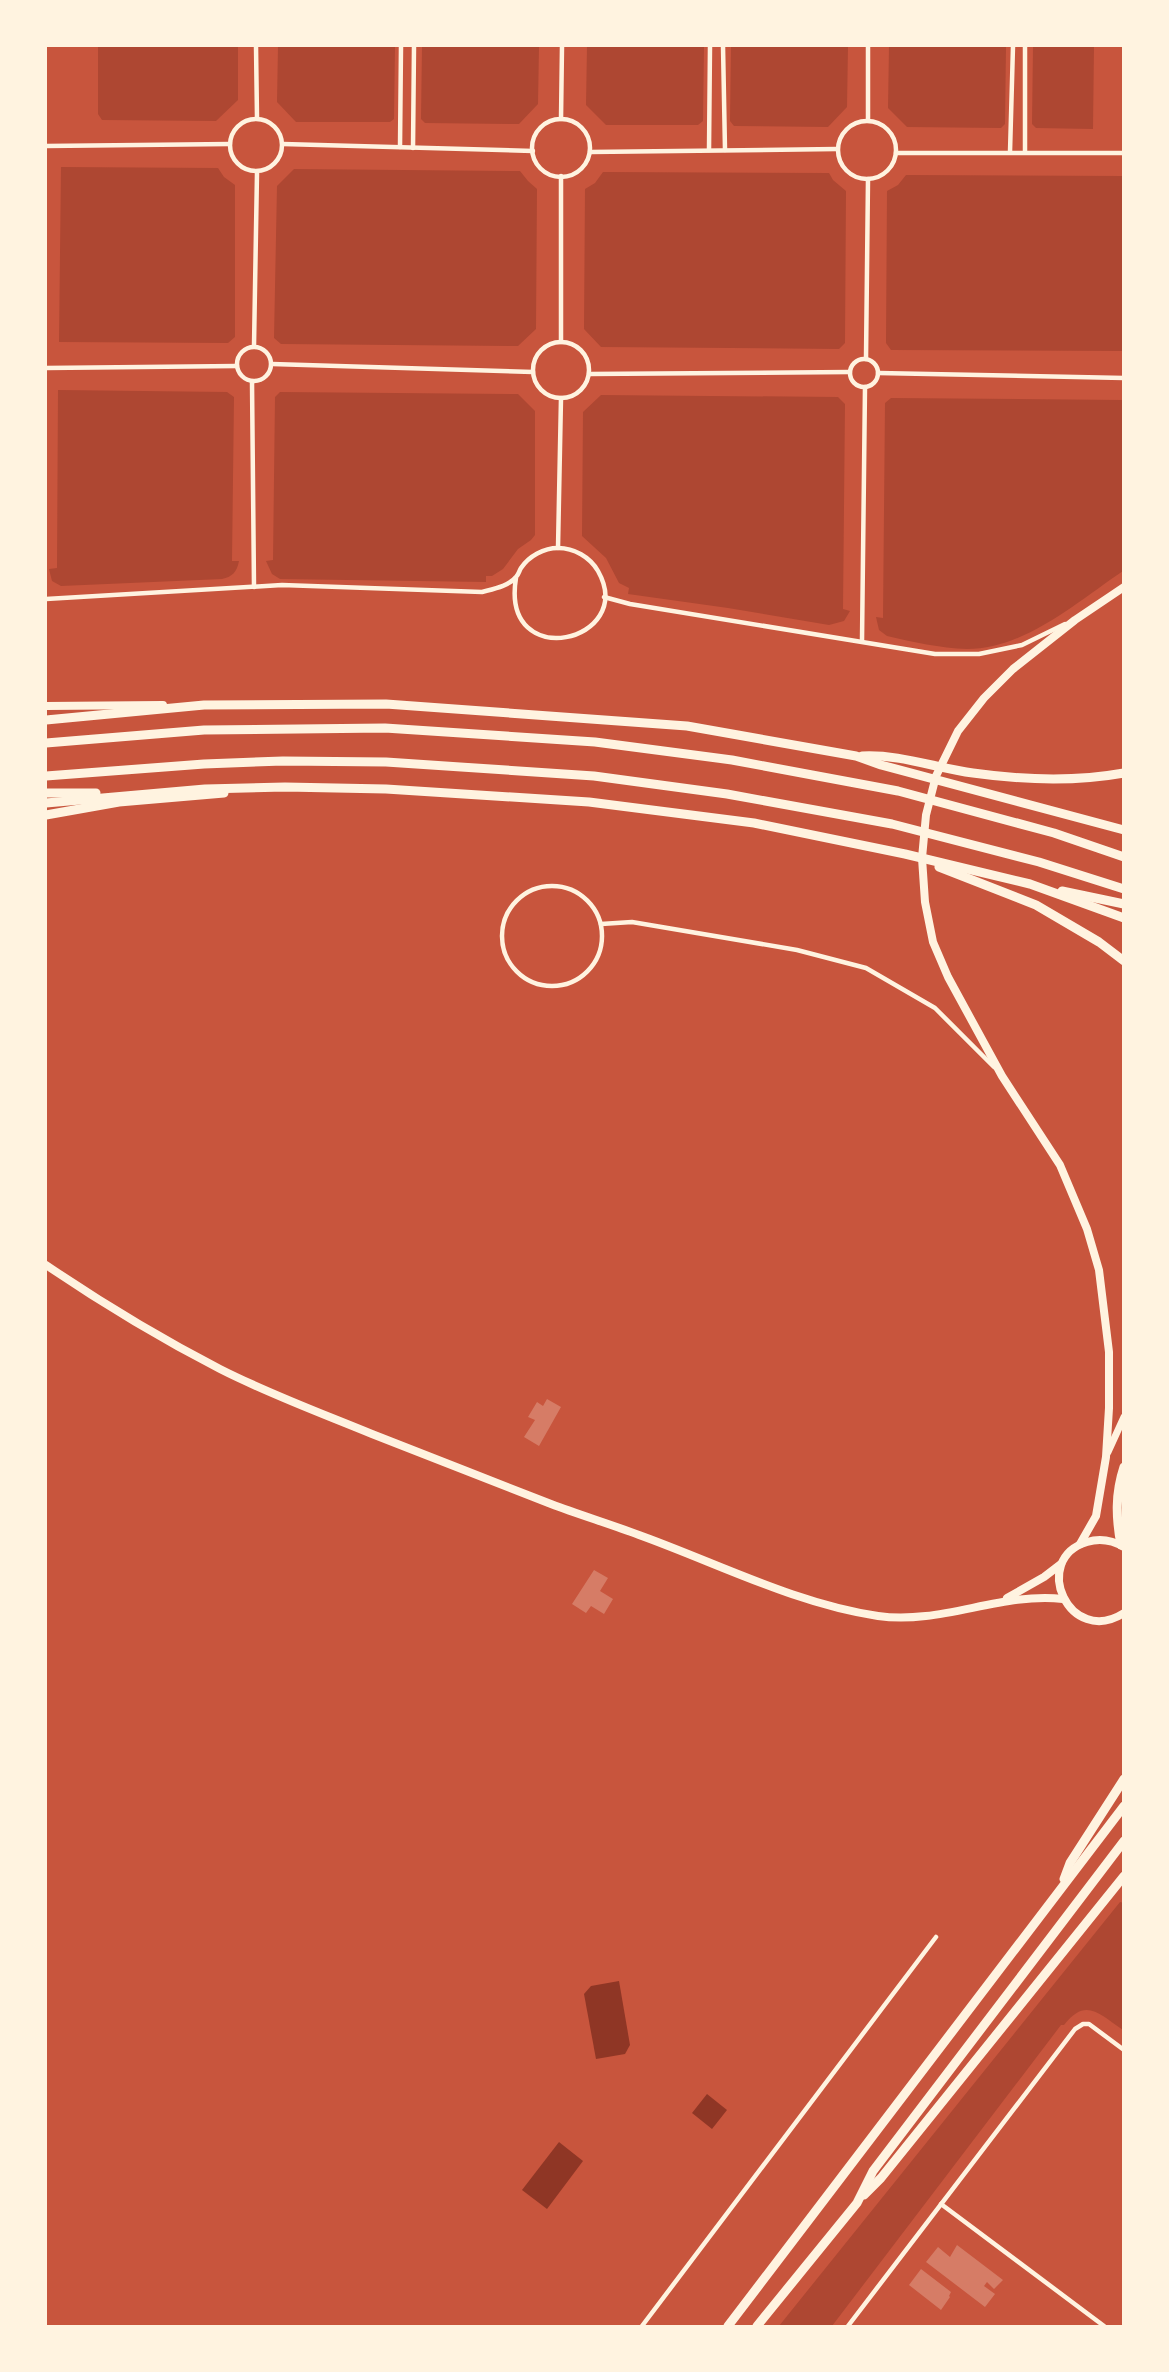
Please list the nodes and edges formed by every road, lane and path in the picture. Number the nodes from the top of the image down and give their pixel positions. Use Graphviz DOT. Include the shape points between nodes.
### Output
graph roads {
  1 [pos="256,46"];
  2 [pos="401,46"];
  3 [pos="415,46"];
  4 [pos="562,46"];
  5 [pos="710,46"];
  6 [pos="723,46"];
  7 [pos="868,46"];
  8 [pos="1013,46"];
  9 [pos="1026,46"];
  10 [pos="257,118"];
  11 [pos="561,118"];
  12 [pos="868,120"];
  13 [pos="230,144"];
  14 [pos="283,144"];
  15 [pos="46,146"];
  16 [pos="400,148"];
  17 [pos="413,148"];
  18 [pos="837,149"];
  19 [pos="709,150"];
  20 [pos="725,150"];
  21 [pos="533,151"];
  22 [pos="590,152"];
  23 [pos="1010,152"];
  24 [pos="1025,152"];
  25 [pos="896,153"];
  26 [pos="1124,153"];
  27 [pos="257,173"];
  28 [pos="561,176"];
  29 [pos="868,179"];
  30 [pos="561,342"];
  31 [pos="254,346"];
  32 [pos="866,359"];
  33 [pos="272,364"];
  34 [pos="236,366"];
  35 [pos="46,368"];
  36 [pos="533,372"];
  37 [pos="850,372"];
  38 [pos="878,373"];
  39 [pos="589,374"];
  40 [pos="1124,378"];
  41 [pos="253,382"];
  42 [pos="865,387"];
  43 [pos="561,398"];
  44 [pos="558,548"];
  45 [pos="516,578"];
  46 [pos="254,587"];
  47 [pos="1124,587"];
  48 [pos="604,597"];
  49 [pos="46,599"];
  50 [pos="1075,620"];
  51 [pos="862,640"];
  52 [pos="204,705"];
  53 [pos="46,706"];
  54 [pos="46,720"];
  55 [pos="46,743"];
  56 [pos="856,756"];
  57 [pos="1124,773"];
  58 [pos="46,776"];
  59 [pos="285,787"];
  60 [pos="152,792"];
  61 [pos="46,793"];
  62 [pos="46,803"];
  63 [pos="46,815"];
  64 [pos="1124,830"];
  65 [pos="905,854"];
  66 [pos="1124,857"];
  67 [pos="1030,884"];
  68 [pos="1124,889"];
  69 [pos="1124,904"];
  70 [pos="1124,918"];
  71 [pos="601,924"];
  72 [pos="1124,961"];
  73 [pos="1002,1076"];
  74 [pos="46,1265"];
  75 [pos="1124,1417"];
  76 [pos="1106,1457"];
  77 [pos="1124,1467"];
  78 [pos="1080,1544"];
  79 [pos="1122,1546"];
  80 [pos="1062,1563"];
  81 [pos="1063,1600"];
  82 [pos="998,1602"];
  83 [pos="1124,1613"];
  84 [pos="1124,1779"];
  85 [pos="1124,1806"];
  86 [pos="1124,1841"];
  87 [pos="1124,1876"];
  88 [pos="1061,1888"];
  89 [pos="936,1937"];
  90 [pos="1124,2050"];
  91 [pos="857,2203"];
  92 [pos="942,2204"];
  93 [pos="642,2326"];
  94 [pos="728,2326"];
  95 [pos="757,2326"];
  96 [pos="848,2326"];
  97 [pos="1104,2326"];
  1 -- 10 [label="street"];
  2 -- 16 [label="street"];
  3 -- 17 [label="street"];
  4 -- 11 [label="street"];
  5 -- 19 [label="street"];
  6 -- 20 [label="street"];
  7 -- 12 [label="street"];
  8 -- 23 [label="street"];
  9 -- 24 [label="street"];
  10 -- 13 [label="street" via="239,124"];
  10 -- 14 [label="street" via="275,128"];
  11 -- 21 [label="street" via="540,128"];
  11 -- 22 [label="street" via="580,125"];
  12 -- 18 [label="street" via="844,130"];
  12 -- 25 [label="street" via="887,128"];
  13 -- 15 [label="street"];
  13 -- 27 [label="street" via="242,168"];
  14 -- 16 [label="street"];
  14 -- 27 [label="street" via="272,166"];
  16 -- 17 [label="street"];
  17 -- 21 [label="street"];
  18 -- 20 [label="street"];
  18 -- 29 [label="street" via="849,173"];
  19 -- 20 [label="street"];
  19 -- 22 [label="street"];
  21 -- 28 [label="street" via="545,172"];
  22 -- 28 [label="street" via="577,172"];
  23 -- 24 [label="street"];
  23 -- 25 [label="street"];
  24 -- 26 [label="street"];
  25 -- 29 [label="street" via="887,171"];
  27 -- 31 [label="street"];
  28 -- 30 [label="street"];
  29 -- 32 [label="street"];
  30 -- 36 [label="street" via="544,348"];
  30 -- 39 [label="street" via="585,355"];
  31 -- 33 [label="street" via="266,352"];
  31 -- 34 [label="street" via="243,350"];
  32 -- 37 [label="street" via="854,363"];
  32 -- 38 [label="street" via="874,362"];
  33 -- 36 [label="street"];
  33 -- 41 [label="street" via="266,377"];
  34 -- 35 [label="street"];
  34 -- 41 [label="street"];
  36 -- 43 [label="street" via="545,393"];
  37 -- 39 [label="street"];
  37 -- 42 [label="street" via="856,384"];
  38 -- 40 [label="street"];
  38 -- 42 [label="street"];
  39 -- 43 [label="street" via="576,394"];
  41 -- 46 [label="street"];
  42 -- 51 [label="street"];
  43 -- 44 [label="street"];
  44 -- 45 [label="street" via="532,556"];
  44 -- 48 [label="street" via="573,550 592,563 603,582"];
  45 -- 46 [label="street" via="482,592"];
  45 -- 48 [label="street" via="513,594 524,623 551,639 581,634 597,618"];
  46 -- 49 [label="street"];
  47 -- 50 [label="main road"];
  48 -- 51 [label="street"];
  50 -- 51 [label="street" via="1022,645 979,654 935,654"];
  50 -- 73 [label="main road" via="1013,669 958,731 936,776 926,815 922,858 933,942"];
  52 -- 53 [label="main road"];
  52 -- 54 [label="highway"];
  52 -- 56 [label="highway" via="386,704 687,726"];
  55 -- 66 [label="highway" via="204,730 385,728 596,741 898,791"];
  56 -- 57 [label="highway" via="880,755 1035,780"];
  56 -- 64 [label="highway"];
  58 -- 68 [label="highway" via="308,761 594,776 892,824"];
  59 -- 60 [label="highway"];
  59 -- 63 [label="highway" via="119,802"];
  59 -- 65 [label="highway" via="589,802 754,822"];
  60 -- 61 [label="highway"];
  60 -- 62 [label="highway"];
  65 -- 67 [label="highway"];
  65 -- 72 [label="highway" via="1036,905"];
  67 -- 69 [label="highway"];
  67 -- 70 [label="highway"];
  71 -- 71 [label="street" via="586,899 573,890 559,886 531,890 519,897 503,920 504,954 526,980 559,987 589,972 598,958"];
  71 -- 73 [label="street" via="646,924 797,950 866,968 935,1008"];
  73 -- 76 [label="main road" via="1060,1165 1087,1229 1098,1270 1109,1352"];
  74 -- 82 [label="main road" via="156,1335 310,1409 777,1588 842,1609 902,1618"];
  75 -- 76 [label="main road"];
  76 -- 78 [label="main road" via="1096,1516"];
  77 -- 79 [label="highway" via="1116,1519"];
  78 -- 79 [label="main road" via="1096,1539"];
  78 -- 80 [label="main road"];
  80 -- 81 [label="main road" via="1059,1587"];
  80 -- 82 [label="main road"];
  81 -- 82 [label="main road" via="1033,1597"];
  81 -- 83 [label="main road" via="1071,1610 1092,1620 1110,1620"];
  84 -- 88 [label="highway" via="1070,1863"];
  85 -- 88 [label="highway"];
  86 -- 91 [label="highway" via="873,2171"];
  87 -- 91 [label="highway"];
  88 -- 94 [label="highway"];
  89 -- 93 [label="street"];
  90 -- 92 [label="street" via="1094,2027 1083,2024 1075,2029"];
  91 -- 95 [label="highway"];
  92 -- 96 [label="street"];
  92 -- 97 [label="street"];
}
